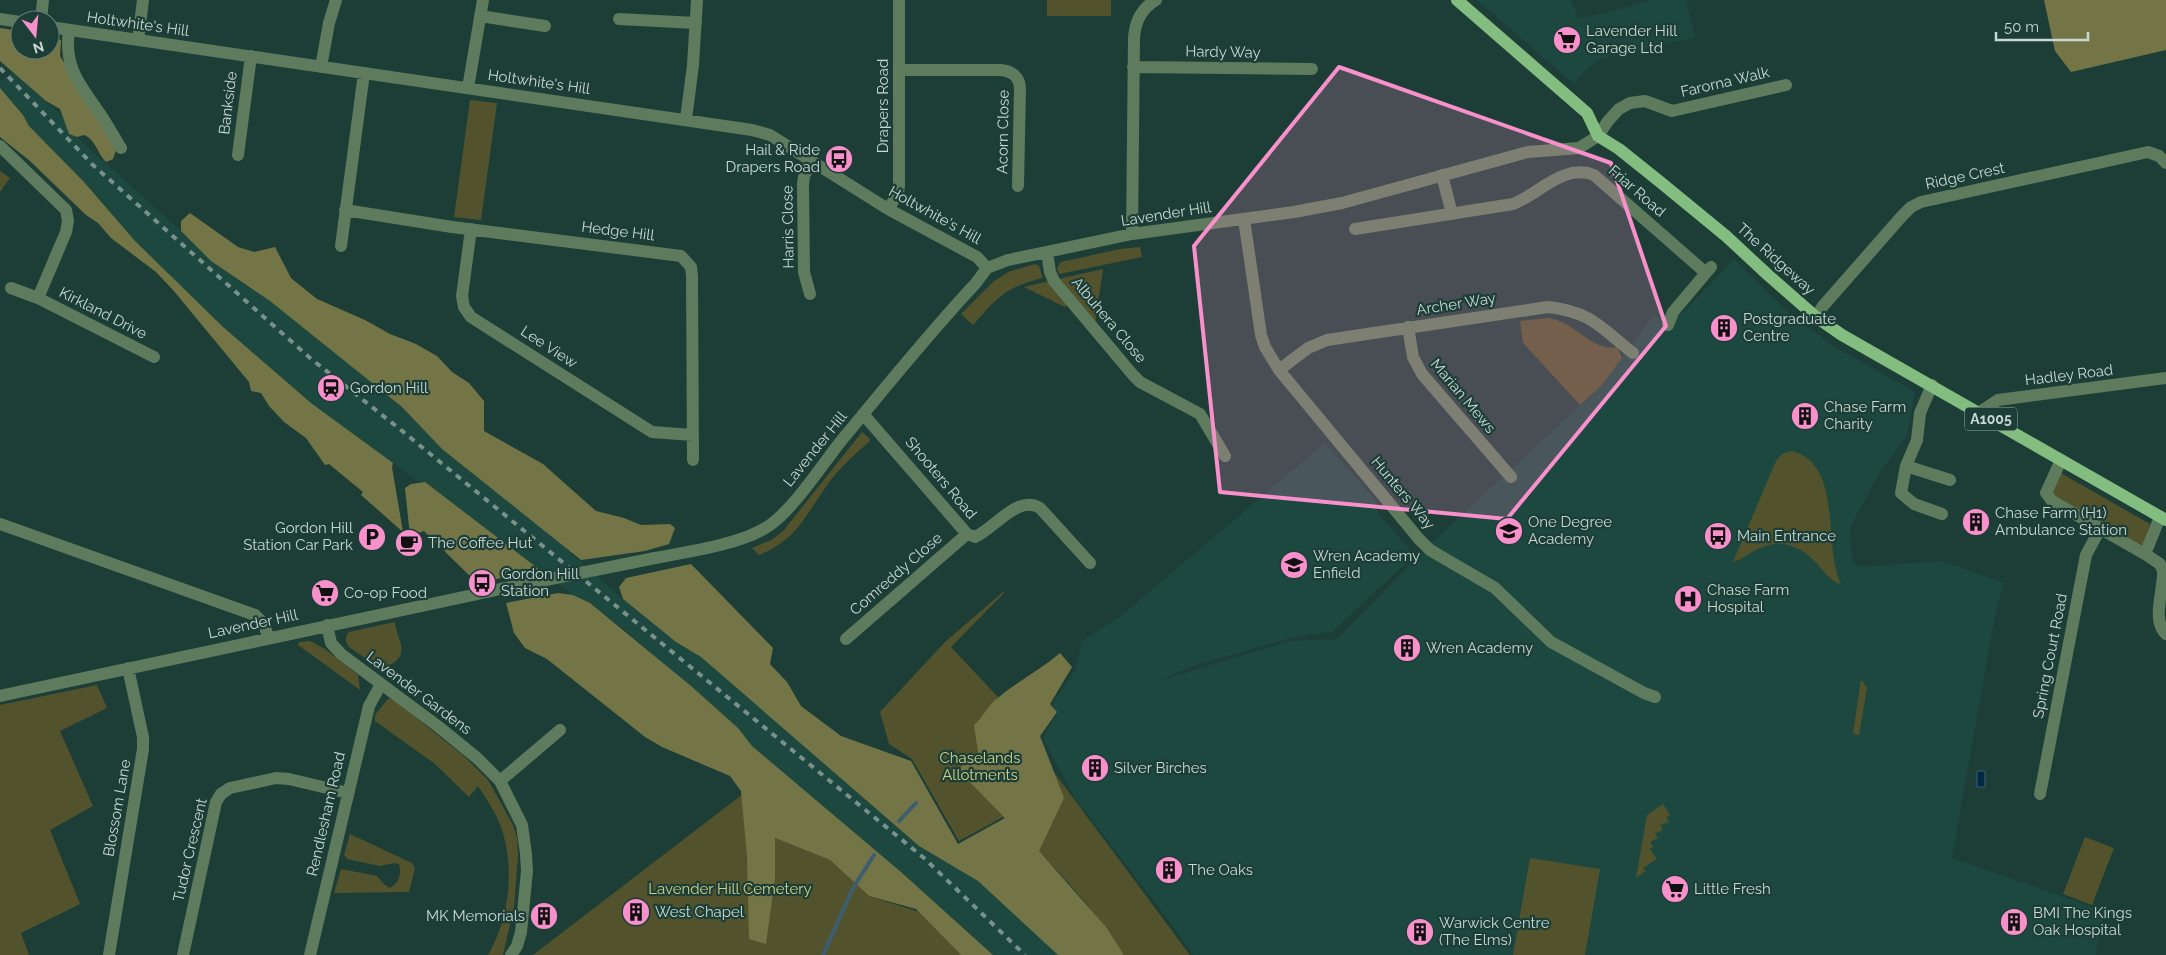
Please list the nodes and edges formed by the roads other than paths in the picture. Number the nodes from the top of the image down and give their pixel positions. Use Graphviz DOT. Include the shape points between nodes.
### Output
graph roads {
  1 [pos="143,0"];
  2 [pos="336,0"];
  3 [pos="483,0"];
  4 [pos="698,0"];
  5 [pos="899,0"];
  6 [pos="1156,0"];
  7 [pos="1456,0"];
  8 [pos="480,16"];
  9 [pos="619,19"];
  10 [pos="696,23"];
  11 [pos="545,26"];
  12 [pos="60,29"];
  13 [pos="69,30"];
  14 [pos="138,40"];
  15 [pos="251,56"];
  16 [pos="321,67"];
  17 [pos="1134,67"];
  18 [pos="1312,69"];
  19 [pos="899,70"];
  20 [pos="364,73"];
  21 [pos="1786,85"];
  22 [pos="468,88"];
  23 [pos="686,119"];
  24 [pos="1598,136"];
  25 [pos="0,146"];
  26 [pos="121,148"];
  27 [pos="238,155"];
  28 [pos="812,161"];
  29 [pos="2166,163"];
  30 [pos="1442,175"];
  31 [pos="1018,186"];
  32 [pos="888,208"];
  33 [pos="345,210"];
  34 [pos="1452,214"];
  35 [pos="1244,219"];
  36 [pos="470,229"];
  37 [pos="1356,229"];
  38 [pos="1132,234"];
  39 [pos="341,246"];
  40 [pos="1047,252"];
  41 [pos="987,268"];
  42 [pos="11,288"];
  43 [pos="810,294"];
  44 [pos="38,298"];
  45 [pos="1816,317"];
  46 [pos="1668,325"];
  47 [pos="1408,327"];
  48 [pos="1633,353"];
  49 [pos="154,357"];
  50 [pos="1280,370"];
  51 [pos="2166,378"];
  52 [pos="1932,385"];
  53 [pos="1980,412"];
  54 [pos="863,414"];
  55 [pos="693,435"];
  56 [pos="1225,456"];
  57 [pos="694,460"];
  58 [pos="2061,460"];
  59 [pos="1906,466"];
  60 [pos="1510,476"];
  61 [pos="1950,480"];
  62 [pos="1942,514"];
  63 [pos="2163,519"];
  64 [pos="0,524"];
  65 [pos="2100,529"];
  66 [pos="967,534"];
  67 [pos="2145,554"];
  68 [pos="1090,563"];
  69 [pos="327,625"];
  70 [pos="2166,634"];
  71 [pos="268,637"];
  72 [pos="846,639"];
  73 [pos="128,668"];
  74 [pos="381,684"];
  75 [pos="0,696"];
  76 [pos="1654,697"];
  77 [pos="560,730"];
  78 [pos="500,782"];
  79 [pos="348,793"];
  80 [pos="2040,794"];
  81 [pos="514,951"];
  82 [pos="109,955"];
  83 [pos="183,955"];
  84 [pos="310,955"];
  1 -- 14 [label="street"];
  2 -- 16 [label="street"];
  3 -- 8 [label="street"];
  4 -- 10 [label="street"];
  5 -- 19 [label="street, Drapers Road"];
  6 -- 17 [label="street" via="1145,8 1135,28"];
  7 -- 24 [label="main road" via="1587,113"];
  8 -- 11 [label="street"];
  8 -- 22 [label="street"];
  9 -- 10 [label="street"];
  10 -- 23 [label="street"];
  12 -- 13 [label="street, Holtwhite's Hill"];
  13 -- 14 [label="street, Holtwhite's Hill"];
  13 -- 26 [label="street" via="68,59 75,77"];
  14 -- 15 [label="street, Holtwhite's Hill"];
  15 -- 16 [label="street, Holtwhite's Hill"];
  15 -- 27 [label="street, Bankside"];
  16 -- 20 [label="street, Holtwhite's Hill"];
  17 -- 18 [label="street, Hardy Way"];
  17 -- 38 [label="street"];
  19 -- 31 [label="street, Acorn Close" via="1001,70 1016,77 1020,89"];
  19 -- 32 [label="street, Drapers Road" via="899,184 898,194"];
  20 -- 22 [label="street, Holtwhite's Hill"];
  20 -- 33 [label="street"];
  21 -- 24 [label="street, Farorna Walk" via="1672,111 1645,101 1630,103 1619,109"];
  22 -- 23 [label="street, Holtwhite's Hill"];
  23 -- 28 [label="street, Holtwhite's Hill" via="770,136"];
  24 -- 30 [label="street, Lavender Hill" via="1579,148 1528,152"];
  24 -- 45 [label="main road, The Ridgeway / A1005" via="1619,149 1718,230"];
  25 -- 44 [label="street, Kirkland Drive" via="66,210 66,232"];
  28 -- 32 [label="street, Holtwhite's Hill"];
  28 -- 43 [label="street, Harris Close" via="803,186 804,272"];
  29 -- 45 [label="street, Ridge Crest" via="2148,152 1921,202 1902,216"];
  30 -- 34 [label="street"];
  30 -- 35 [label="street, Lavender Hill" via="1342,203"];
  32 -- 41 [label="street, Holtwhite's Hill" via="977,256"];
  33 -- 36 [label="street, Hedge Hill"];
  33 -- 39 [label="street"];
  34 -- 37 [label="street, Friar Road"];
  34 -- 46 [label="street, Friar Road" via="1513,204 1569,172 1584,171 1594,175 1708,270 1673,312"];
  35 -- 38 [label="street, Lavender Hill"];
  35 -- 50 [label="street, Hunters Way" via="1260,335"];
  36 -- 55 [label="street, Lee View" via="462,296 464,307 471,316 652,432"];
  36 -- 55 [label="street, Hedge Hill" via="672,254 686,260 692,276"];
  38 -- 40 [label="street, Lavender Hill"];
  40 -- 41 [label="street, Lavender Hill"];
  40 -- 56 [label="street, Albuhera Close" via="1054,281 1133,375 1140,382 1200,414"];
  41 -- 54 [label="street, Lavender Hill"];
  42 -- 44 [label="street, Kirkland Drive"];
  44 -- 49 [label="street, Kirkland Drive"];
  45 -- 52 [label="main road, The Ridgeway / A1005"];
  47 -- 48 [label="street, Archer Way" via="1548,307 1590,318"];
  47 -- 50 [label="street, Archer Way" via="1317,343"];
  47 -- 60 [label="street, Marian Mews" via="1413,358 1422,374"];
  50 -- 76 [label="street, Hunters Way" via="1430,550 1495,588 1551,642"];
  51 -- 53 [label="street, Hadley Road" via="1998,400"];
  52 -- 53 [label="main road, The Ridgeway / A1005"];
  52 -- 59 [label="street" via="1920,413 1916,440"];
  53 -- 58 [label="main road, The Ridgeway / A1005"];
  54 -- 66 [label="street, Shooters Road"];
  54 -- 69 [label="street, Lavender Hill, bridge" via="789,506 771,525 758,532 655,558"];
  55 -- 57 [label="street, Hedge Hill"];
  58 -- 63 [label="main road, The Ridgeway / A1005"];
  58 -- 65 [label="street" via="2050,480 2048,497"];
  59 -- 61 [label="street"];
  59 -- 62 [label="street" via="1901,494 1914,504"];
  63 -- 67 [label="street"];
  64 -- 71 [label="street" via="255,614 264,624"];
  65 -- 67 [label="street"];
  65 -- 80 [label="street, Spring Court Road" via="2086,555"];
  66 -- 68 [label="street, Shooters Road" via="975,537 1015,508 1031,504 1040,508"];
  66 -- 72 [label="street, Comreddy Close"];
  67 -- 70 [label="street" via="2160,564 2163,571 2159,621"];
  69 -- 71 [label="street, Lavender Hill"];
  69 -- 74 [label="street, Lavender Gardens" via="335,648"];
  71 -- 73 [label="street, Lavender Hill"];
  73 -- 75 [label="street, Lavender Hill"];
  73 -- 82 [label="street, Blossom Lane" via="143,749"];
  74 -- 78 [label="street, Lavender Gardens" via="440,727"];
  74 -- 79 [label="street, Rendlesham Road" via="369,706"];
  77 -- 78 [label="street"];
  78 -- 81 [label="street, Lavender Gardens" via="516,811 525,838 527,871 523,915"];
  79 -- 83 [label="street, Tudor Crescent" via="276,778 230,788 221,794 216,802"];
  79 -- 84 [label="street, Rendlesham Road"];
}
